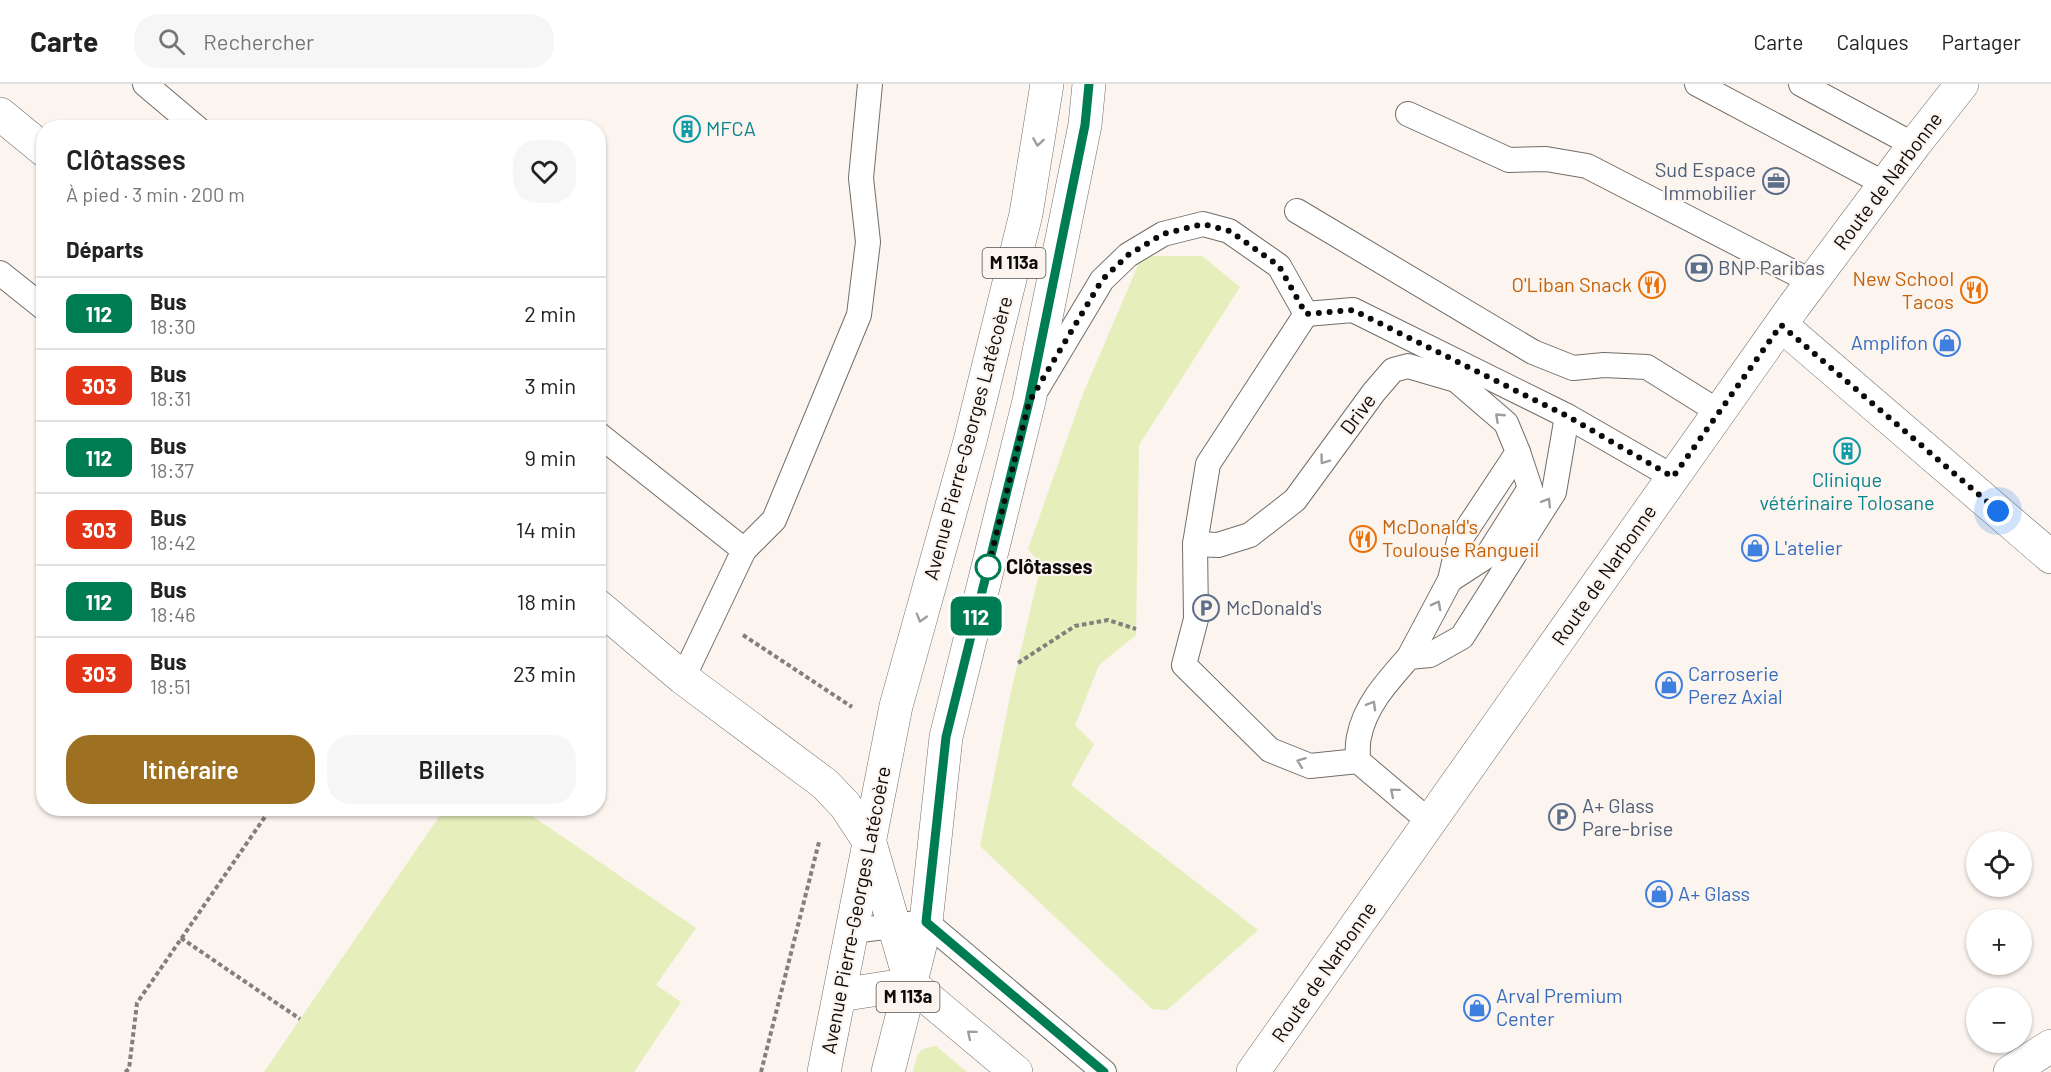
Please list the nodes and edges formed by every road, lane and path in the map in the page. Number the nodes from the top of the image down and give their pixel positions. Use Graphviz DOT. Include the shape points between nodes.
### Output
graph roads {
  1 [pos="144,84"];
  2 [pos="870,84"];
  3 [pos="1047,84"];
  4 [pos="1089,84"];
  5 [pos="1697,84"];
  6 [pos="1801,84"];
  7 [pos="1962,84"];
  8 [pos="0,114"];
  9 [pos="1408,114"];
  10 [pos="187,120"];
  11 [pos="36,143"];
  12 [pos="1914,145"];
  13 [pos="1885,184"];
  14 [pos="1297,211"];
  15 [pos="0,273"];
  16 [pos="1812,282"];
  17 [pos="36,302"];
  18 [pos="1306,314"];
  19 [pos="1781,325"];
  20 [pos="1029,402"];
  21 [pos="1719,412"];
  22 [pos="1567,416"];
  23 [pos="606,440"];
  24 [pos="1518,452"];
  25 [pos="1673,477"];
  26 [pos="1195,544"];
  27 [pos="744,550"];
  28 [pos="2051,557"];
  29 [pos="1450,580"];
  30 [pos="606,613"];
  31 [pos="713,615"];
  32 [pos="1136,628"];
  33 [pos="1409,657"];
  34 [pos="1018,663"];
  35 [pos="683,678"];
  36 [pos="855,709"];
  37 [pos="1358,761"];
  38 [pos="266,816"];
  39 [pos="1430,822"];
  40 [pos="821,836"];
  41 [pos="870,843"];
  42 [pos="926,922"];
  43 [pos="894,926"];
  44 [pos="852,931"];
  45 [pos="182,938"];
  46 [pos="911,984"];
  47 [pos="840,995"];
  48 [pos="300,1019"];
  49 [pos="2051,1046"];
  50 [pos="129,1071"];
  51 [pos="761,1072"];
  52 [pos="824,1072"];
  53 [pos="888,1072"];
  54 [pos="1016,1072"];
  55 [pos="1104,1072"];
  56 [pos="1253,1072"];
  57 [pos="2010,1072"];
  1 -- 10 [label="lane"];
  2 -- 27 [label="lane" via="861,178 868,242 859,315 774,520"];
  3 -- 41 [label="main road, Avenue Pierre-Georges Latécoère / M 113a, one-way" via="1026,214 970,441 896,706"];
  4 -- 20 [label="main road, M 113a" via="1085,125"];
  5 -- 13 [label="lane"];
  6 -- 12 [label="lane"];
  7 -- 12 [label="main road, Route de Narbonne"];
  8 -- 11 [label="main road"];
  9 -- 16 [label="lane" via="1509,160 1546,159 1587,166"];
  12 -- 13 [label="main road, Route de Narbonne"];
  13 -- 16 [label="main road, Route de Narbonne"];
  14 -- 21 [label="lane" via="1533,352 1573,368 1604,364 1647,367"];
  15 -- 17 [label="lane"];
  16 -- 19 [label="main road, Route de Narbonne"];
  18 -- 20 [label="lane" via="1279,266 1230,231 1203,224 1163,234 1128,255 1102,280"];
  18 -- 22 [label="lane" via="1353,310"];
  18 -- 26 [label="lane" via="1208,464"];
  19 -- 21 [label="main road, Route de Narbonne"];
  19 -- 28 [label="main road"];
  20 -- 42 [label="main road, M 113a" via="946,737"];
  21 -- 25 [label="main road, Route de Narbonne"];
  22 -- 25 [label="lane"];
  33 -- 22 [label="lane, one-way" via="1430,655 1462,637 1554,492"];
  23 -- 27 [label="lane"];
  24 -- 26 [label="lane, Drive, one-way" via="1506,423 1456,380 1408,366 1394,370 1374,392 1295,500 1250,535 1218,545"];
  24 -- 29 [label="lane, Drive" via="1458,541"];
  24 -- 29 [label="lane, Drive" via="1530,488 1487,556"];
  25 -- 39 [label="main road, Route de Narbonne"];
  37 -- 26 [label="lane, one-way" via="1310,766 1270,750 1184,665 1196,619"];
  27 -- 31 [label="lane"];
  33 -- 29 [label="lane, Drive, one-way"];
  30 -- 35 [label="main road"];
  31 -- 35 [label="lane"];
  31 -- 36 [label="path"];
  32 -- 34 [label="path" via="1108,620 1076,626"];
  37 -- 33 [label="lane, Drive, one-way" via="1358,738 1368,710"];
  35 -- 41 [label="main road" via="825,784 845,805"];
  39 -- 37 [label="lane, one-way"];
  38 -- 45 [label="path"];
  39 -- 56 [label="main road, Route de Narbonne"];
  40 -- 51 [label="path"];
  41 -- 43 [label="main road"];
  41 -- 44 [label="main road, Avenue Pierre-Georges Latécoère / M 113a"];
  42 -- 43 [label="lane"];
  42 -- 46 [label="main road, M 113a"];
  42 -- 55 [label="lane"];
  43 -- 44 [label="lane"];
  43 -- 46 [label="main road"];
  44 -- 47 [label="main road, Avenue Pierre-Georges Latécoère / M 113a"];
  45 -- 48 [label="path"];
  45 -- 50 [label="path" via="137,1003"];
  46 -- 47 [label="main road"];
  46 -- 53 [label="main road, M 113a"];
  54 -- 46 [label="main road, one-way"];
  47 -- 52 [label="main road, Avenue Pierre-Georges Latécoère / M 113a"];
  49 -- 57 [label="main road"];
}
